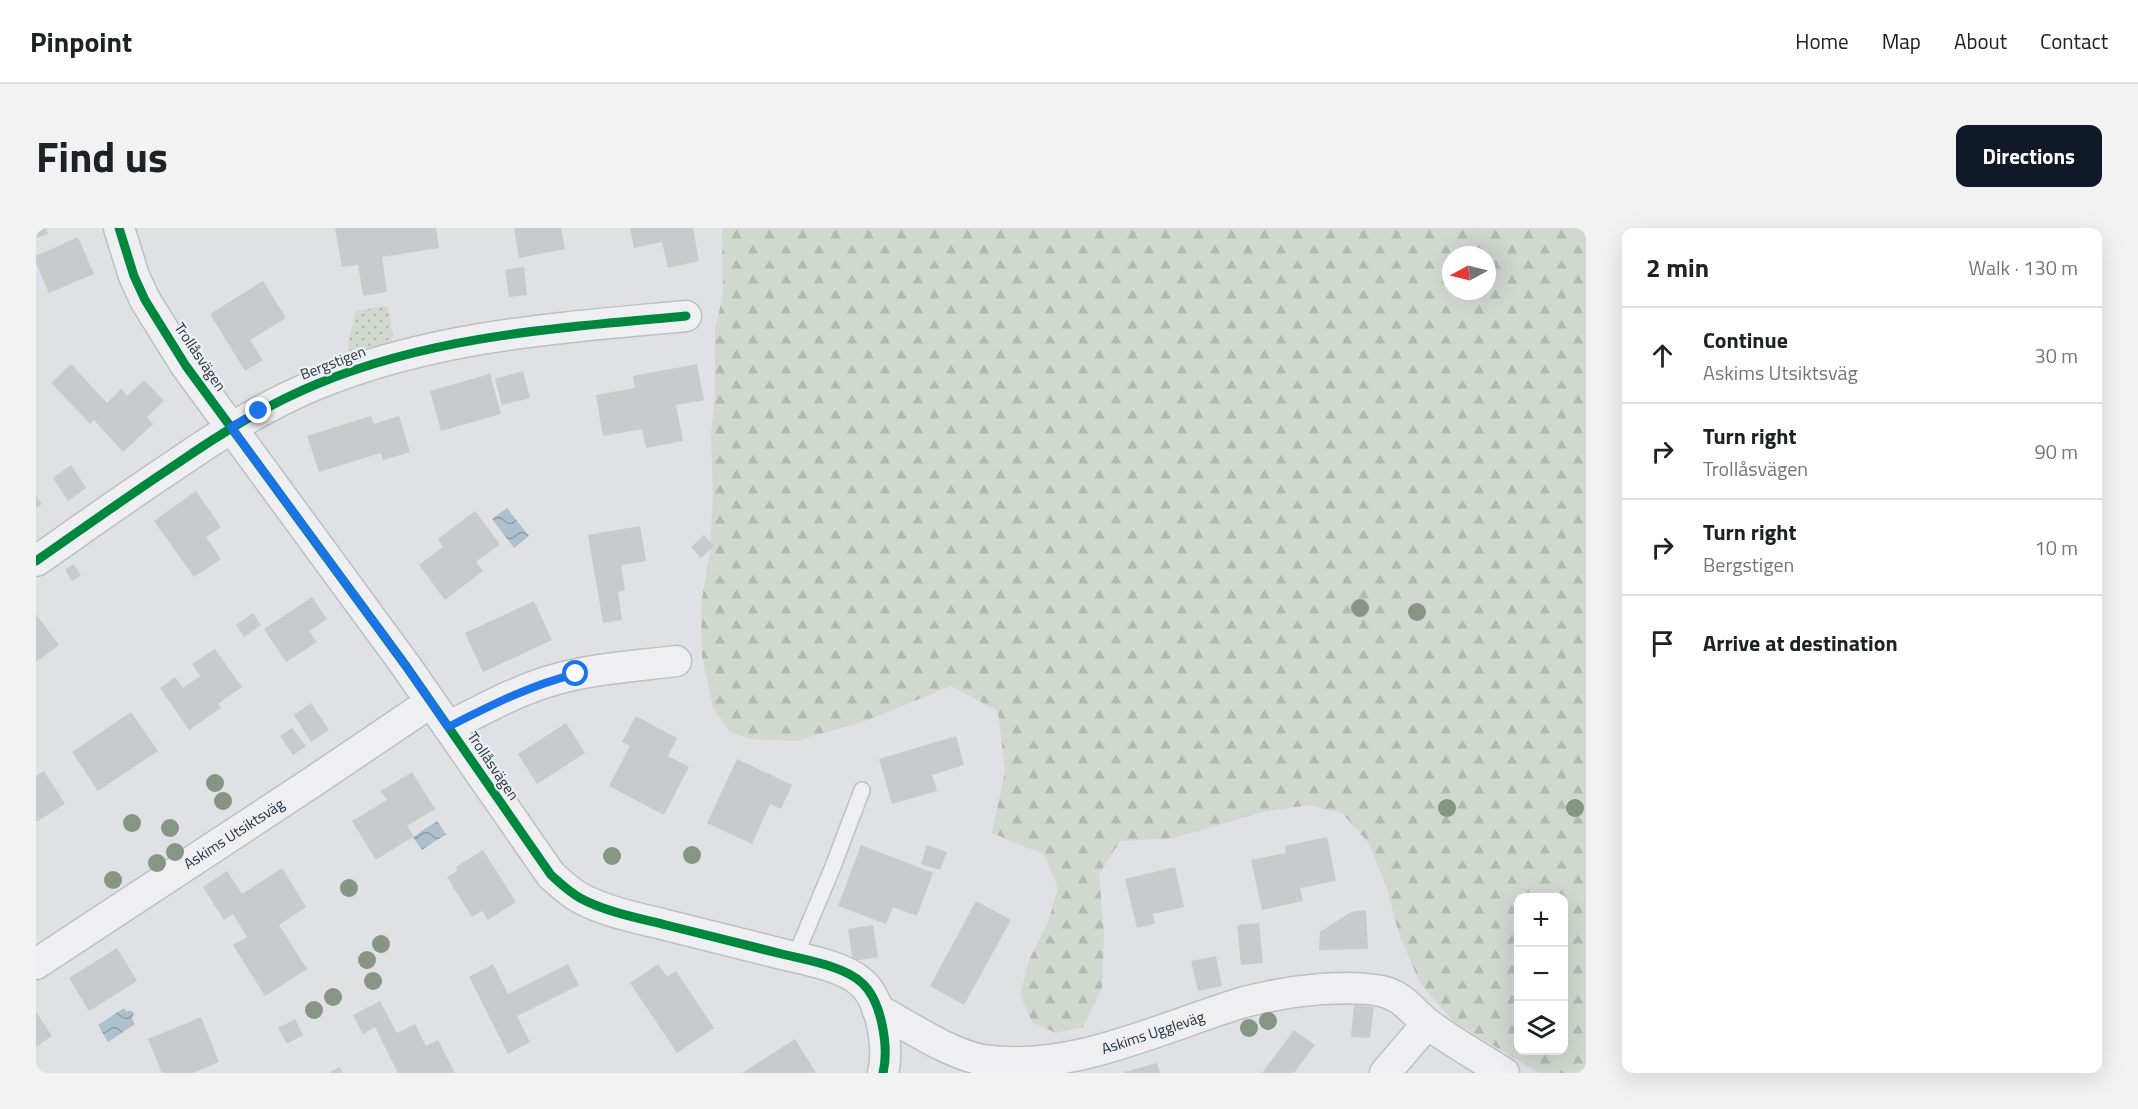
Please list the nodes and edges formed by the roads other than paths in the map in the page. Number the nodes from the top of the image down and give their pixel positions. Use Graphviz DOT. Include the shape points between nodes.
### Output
graph roads {
  1 [pos="119,228"];
  2 [pos="686,316"];
  3 [pos="231,427"];
  4 [pos="36,561"];
  5 [pos="676,661"];
  6 [pos="431,702"];
  7 [pos="448,727"];
  8 [pos="862,790"];
  9 [pos="795,957"];
  10 [pos="36,964"];
  11 [pos="877,1009"];
  12 [pos="1427,1024"];
  13 [pos="883,1073"];
  14 [pos="1385,1073"];
  15 [pos="1504,1073"];
  1 -- 3 [label="street, Trollåsvägen" via="145,300 186,366"];
  2 -- 3 [label="street, Bergstigen" via="532,331 434,346 317,384"];
  3 -- 4 [label="street, Bergstigen"];
  3 -- 6 [label="street, Trollåsvägen"];
  5 -- 7 [label="street" via="558,678"];
  6 -- 7 [label="street, Trollåsvägen"];
  6 -- 10 [label="street, Askims Utsiktsväg"];
  7 -- 9 [label="street, Trollåsvägen" via="551,875 573,893 600,907"];
  8 -- 9 [label="lane"];
  9 -- 11 [label="street, Trollåsvägen" via="846,973 862,983"];
  11 -- 12 [label="street, Askims Uggleväg" via="963,1054 982,1060 1017,1062 1077,1057 1242,1003 1303,991 1382,991 1402,999"];
  11 -- 13 [label="street, Trollåsvägen" via="885,1048"];
  12 -- 14 [label="street"];
  12 -- 15 [label="street, Askims Uggleväg"];
}
